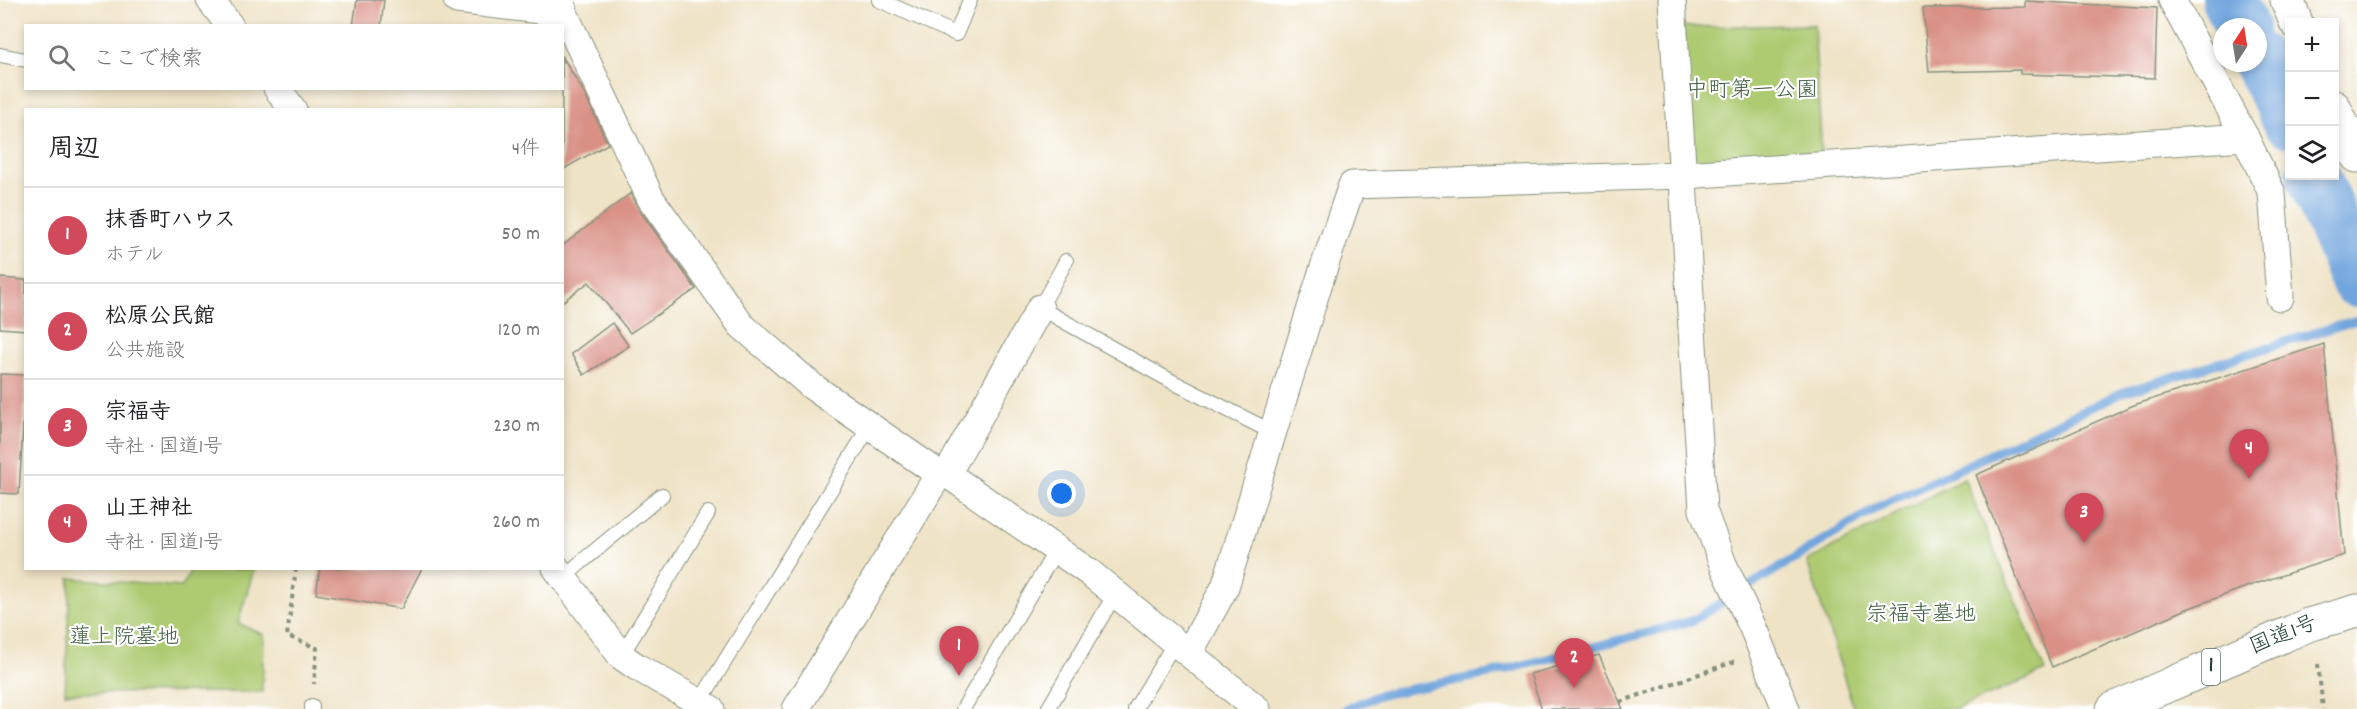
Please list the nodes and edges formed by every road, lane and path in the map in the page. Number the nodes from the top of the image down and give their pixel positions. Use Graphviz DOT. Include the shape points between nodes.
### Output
graph roads {
  1 [pos="210,0"];
  2 [pos="457,0"];
  3 [pos="879,0"];
  4 [pos="970,0"];
  5 [pos="1672,0"];
  6 [pos="2172,0"];
  7 [pos="2287,0"];
  8 [pos="563,7"];
  9 [pos="2294,18"];
  10 [pos="228,24"];
  11 [pos="0,55"];
  12 [pos="24,60"];
  13 [pos="278,90"];
  14 [pos="292,108"];
  15 [pos="2339,118"];
  16 [pos="2245,137"];
  17 [pos="2357,156"];
  18 [pos="1684,175"];
  19 [pos="1066,261"];
  20 [pos="2280,297"];
  21 [pos="1040,308"];
  22 [pos="870,426"];
  23 [pos="1272,432"];
  24 [pos="943,474"];
  25 [pos="662,495"];
  26 [pos="708,513"];
  27 [pos="1056,550"];
  28 [pos="564,569"];
  29 [pos="296,570"];
  30 [pos="558,574"];
  31 [pos="1115,594"];
  32 [pos="2357,611"];
  33 [pos="1758,640"];
  34 [pos="1182,648"];
  35 [pos="621,656"];
  36 [pos="2318,664"];
  37 [pos="1620,702"];
  38 [pos="705,706"];
  39 [pos="312,708"];
  40 [pos="796,709"];
  41 [pos="963,709"];
  42 [pos="1048,709"];
  43 [pos="1135,709"];
  44 [pos="1257,709"];
  45 [pos="1786,709"];
  46 [pos="2114,709"];
  47 [pos="2324,709"];
  1 -- 10 [label="street"];
  2 -- 8 [label="street"];
  3 -- 4 [label="lane" via="956,34"];
  5 -- 18 [label="street"];
  6 -- 16 [label="street"];
  7 -- 9 [label="main road"];
  8 -- 22 [label="street" via="651,199 741,325 813,387"];
  11 -- 12 [label="lane"];
  13 -- 14 [label="street"];
  15 -- 17 [label="main road"];
  16 -- 18 [label="street"];
  16 -- 20 [label="street" via="2272,193"];
  18 -- 23 [label="street" via="1352,185"];
  18 -- 33 [label="street" via="1703,510"];
  19 -- 21 [label="lane"];
  21 -- 23 [label="lane"];
  21 -- 24 [label="street"];
  22 -- 24 [label="street"];
  22 -- 38 [label="lane"];
  23 -- 34 [label="street" via="1225,587"];
  24 -- 27 [label="street"];
  24 -- 40 [label="street"];
  25 -- 28 [label="lane"];
  26 -- 35 [label="lane"];
  27 -- 31 [label="street"];
  27 -- 41 [label="lane"];
  29 -- 39 [label="path" via="287,636 317,648"];
  30 -- 35 [label="street"];
  31 -- 34 [label="street"];
  31 -- 42 [label="lane"];
  32 -- 46 [label="main road, 国道1号 / 1" via="2308,624"];
  33 -- 37 [label="path"];
  33 -- 45 [label="street"];
  34 -- 43 [label="lane"];
  34 -- 44 [label="street"];
  35 -- 38 [label="street"];
  36 -- 47 [label="path"];
}
